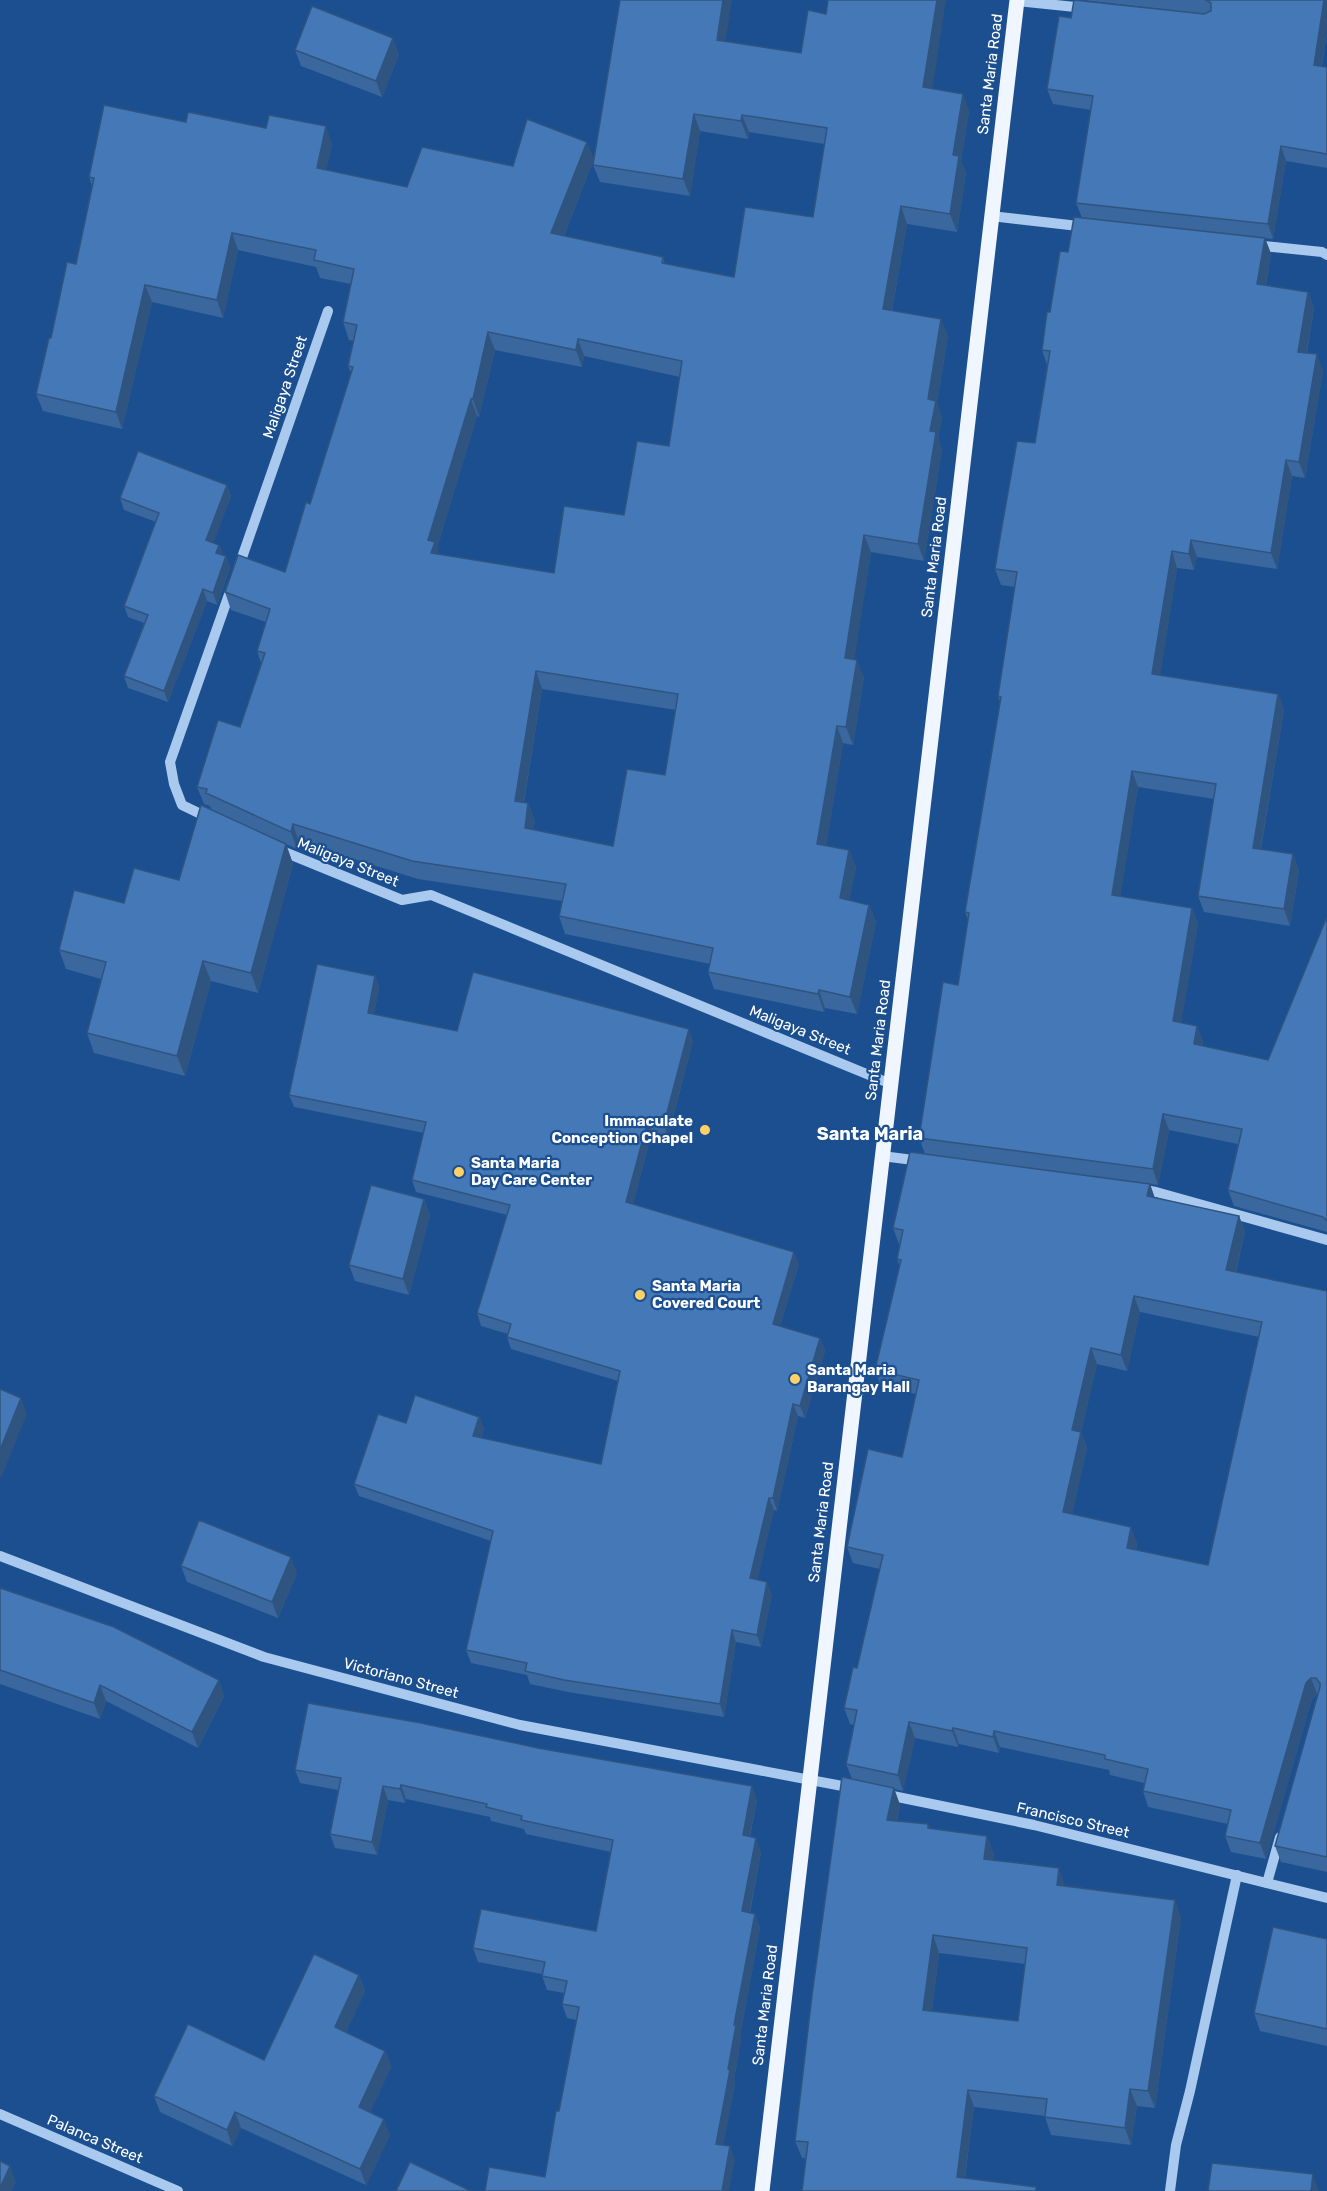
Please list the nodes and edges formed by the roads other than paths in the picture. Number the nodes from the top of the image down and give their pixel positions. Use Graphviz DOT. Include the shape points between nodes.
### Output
graph roads {
  1 [pos="1017,0"];
  2 [pos="1096,10"];
  3 [pos="992,216"];
  4 [pos="1098,228"];
  5 [pos="1239,243"];
  6 [pos="1327,255"];
  7 [pos="328,311"];
  8 [pos="222,824"];
  9 [pos="262,842"];
  10 [pos="891,1084"];
  11 [pos="882,1156"];
  12 [pos="928,1162"];
  13 [pos="1122,1187"];
  14 [pos="1327,1240"];
  15 [pos="0,1556"];
  16 [pos="809,1779"];
  17 [pos="1283,1826"];
  18 [pos="1237,1875"];
  19 [pos="1267,1883"];
  20 [pos="1327,1898"];
  21 [pos="0,2114"];
  22 [pos="178,2191"];
  23 [pos="762,2191"];
  24 [pos="1170,2191"];
  1 -- 2 [label="street"];
  1 -- 3 [label="main road, Santa Maria Road"];
  3 -- 4 [label="street"];
  3 -- 10 [label="main road, Santa Maria Road"];
  5 -- 6 [label="street"];
  7 -- 8 [label="street, Maligaya Street" via="170,762 182,806"];
  9 -- 10 [label="street, Maligaya Street" via="402,900 430,895"];
  10 -- 11 [label="main road, Santa Maria Road"];
  11 -- 12 [label="street"];
  11 -- 16 [label="main road, Santa Maria Road"];
  13 -- 14 [label="street" via="1156,1192"];
  15 -- 16 [label="street, Victoriano Street" via="264,1657 520,1725"];
  16 -- 18 [label="street, Francisco Street" via="1034,1825"];
  16 -- 23 [label="main road, Santa Maria Road"];
  17 -- 19 [label="street"];
  18 -- 19 [label="street, Francisco Street"];
  18 -- 24 [label="street" via="1176,2145"];
  19 -- 20 [label="street, Francisco Street"];
  21 -- 22 [label="street, Palanca Street"];
}
